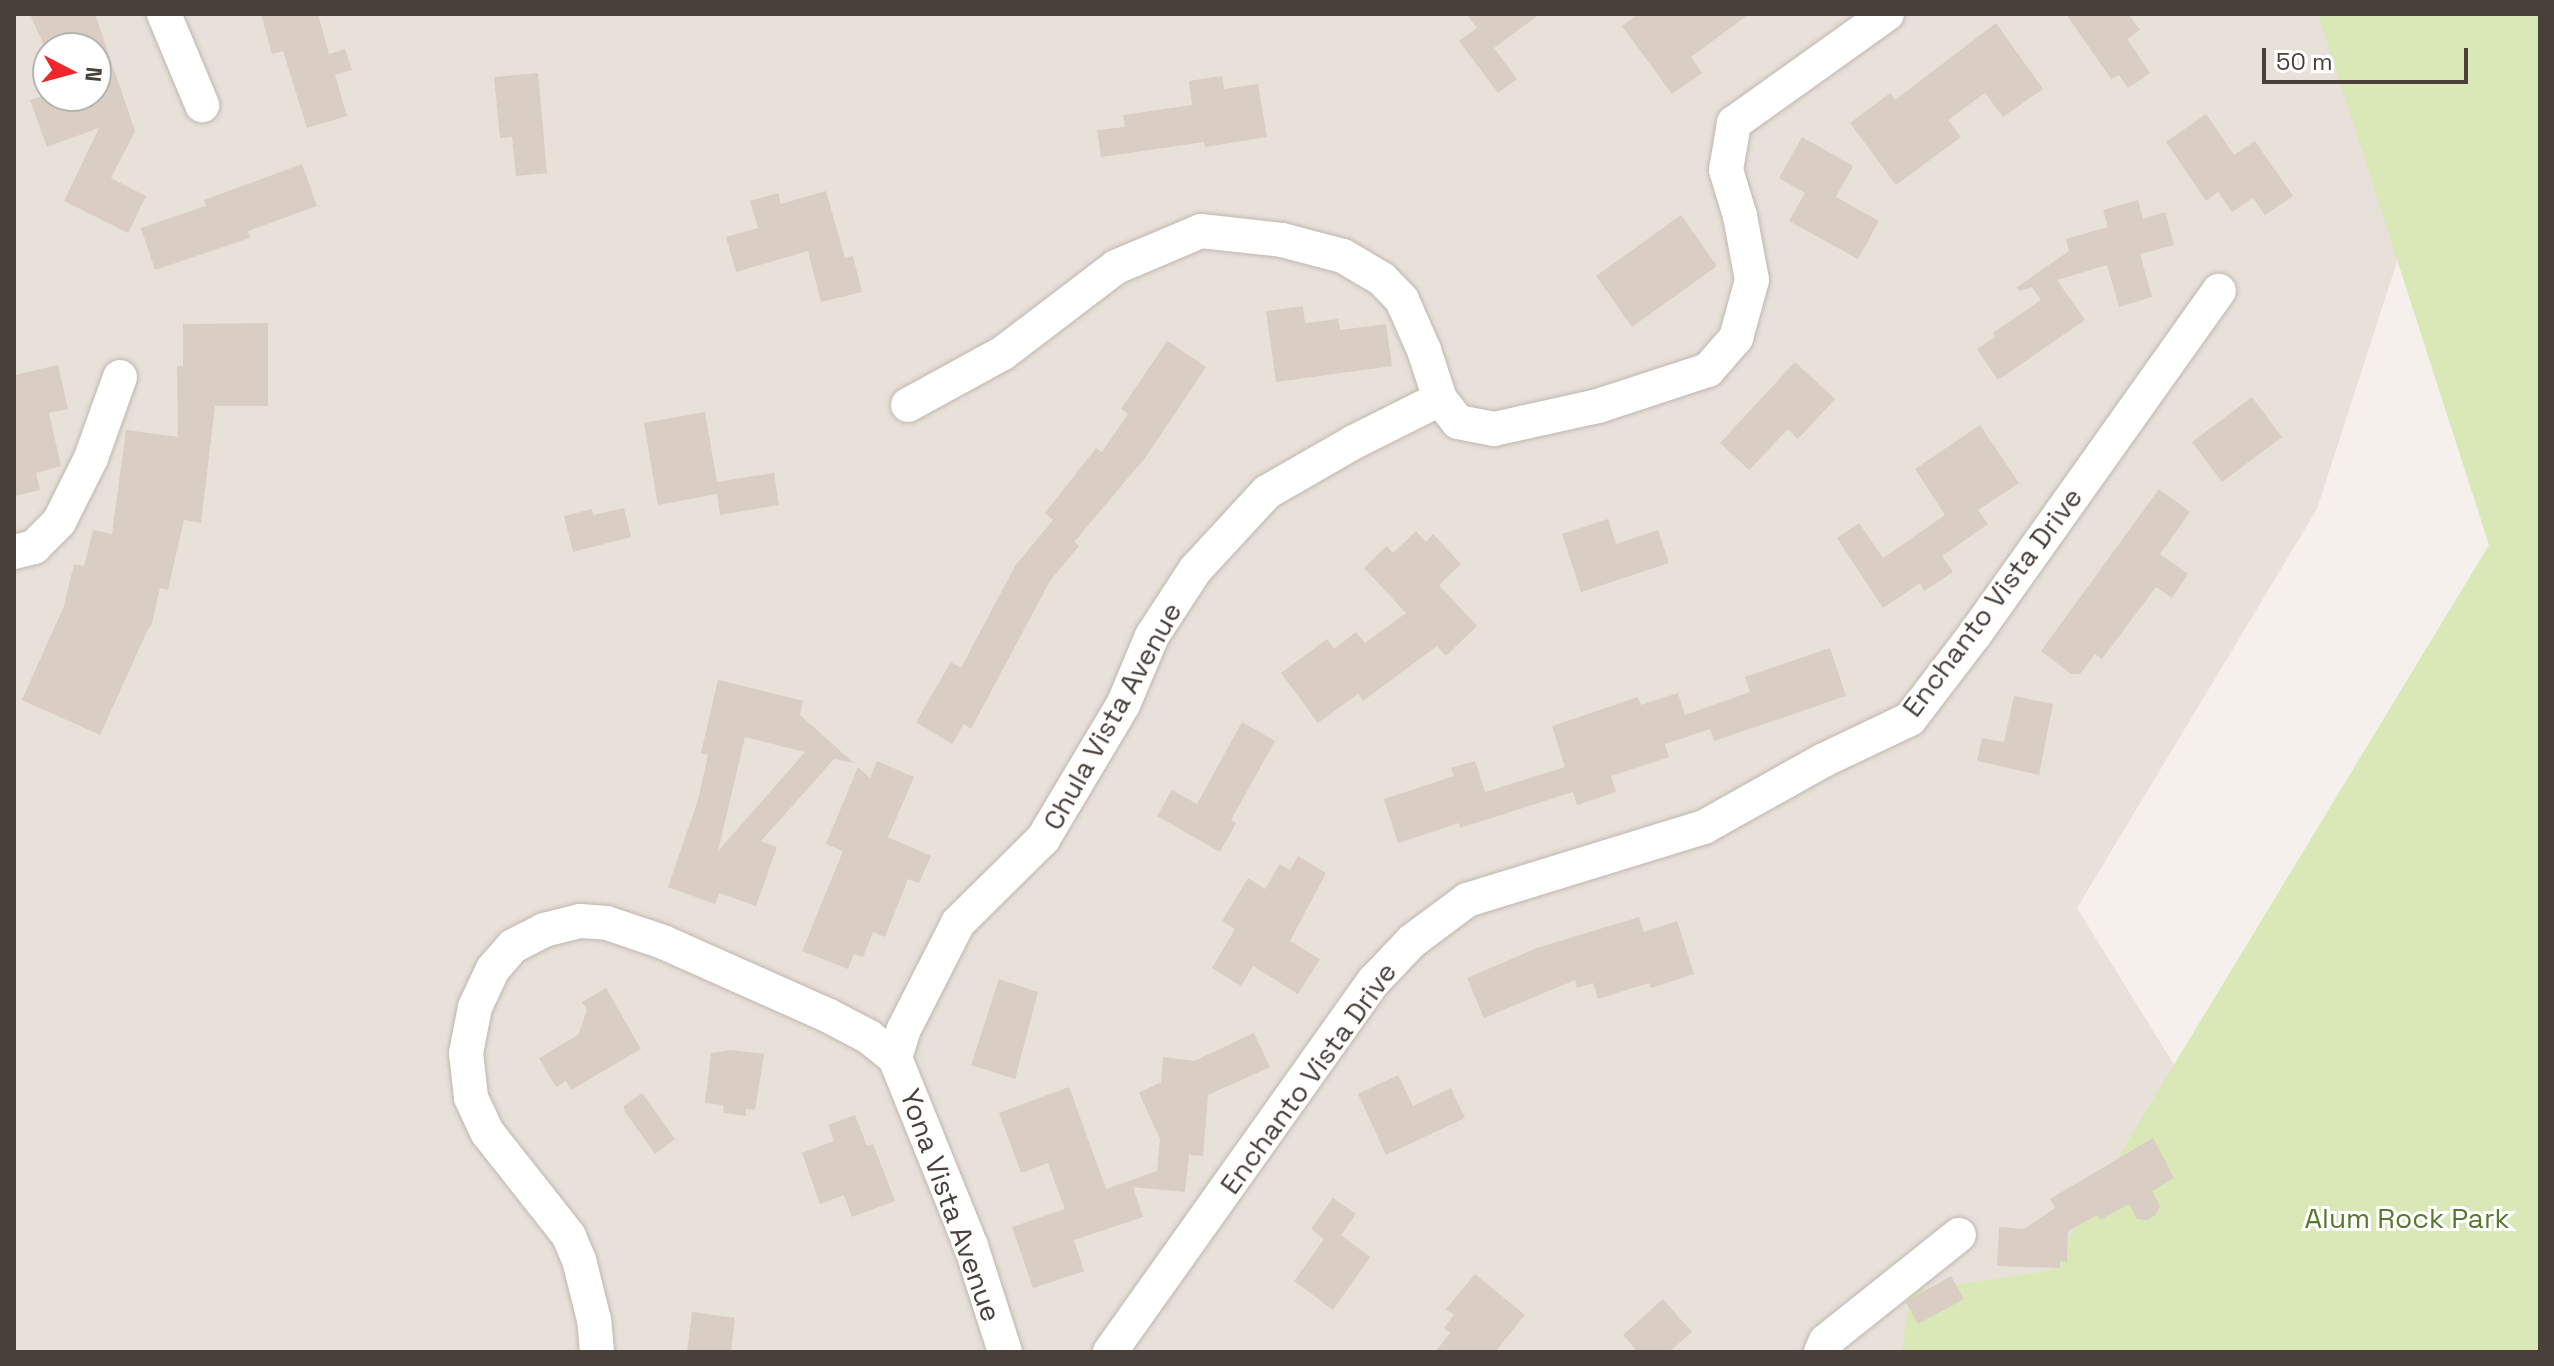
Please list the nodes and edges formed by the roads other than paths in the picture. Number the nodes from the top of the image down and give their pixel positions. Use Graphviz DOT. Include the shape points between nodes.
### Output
graph roads {
  1 [pos="164,14"];
  2 [pos="1887,14"];
  3 [pos="202,105"];
  4 [pos="2219,291"];
  5 [pos="120,377"];
  6 [pos="1440,399"];
  7 [pos="908,405"];
  8 [pos="14,552"];
  9 [pos="895,1058"];
  10 [pos="1959,1235"];
  11 [pos="597,1352"];
  12 [pos="1005,1352"];
  13 [pos="1110,1352"];
  14 [pos="1821,1352"];
  1 -- 3 [label="street"];
  2 -- 6 [label="street" via="1734,123 1726,170 1752,280 1736,338 1708,370 1598,406 1494,429 1458,422"];
  4 -- 13 [label="street, Enchanto Vista Drive" via="1910,719 1704,827 1467,900 1412,941 1374,981"];
  5 -- 8 [label="street" via="91,458 59,522 34,547"];
  6 -- 7 [label="street" via="1402,300 1382,279 1343,256 1201,231 1116,267 1003,353"];
  6 -- 9 [label="street, Chula Vista Avenue" via="1267,492 1195,570 1152,636 1123,705 1043,839 958,923 904,1029"];
  9 -- 11 [label="street" via="829,1016 629,928 580,921 544,930 513,946 493,969 475,1007 466,1053 471,1097 487,1132 569,1236 591,1305"];
  9 -- 12 [label="street, Yona Vista Avenue" via="971,1246"];
  10 -- 14 [label="street" via="1826,1341"];
}
